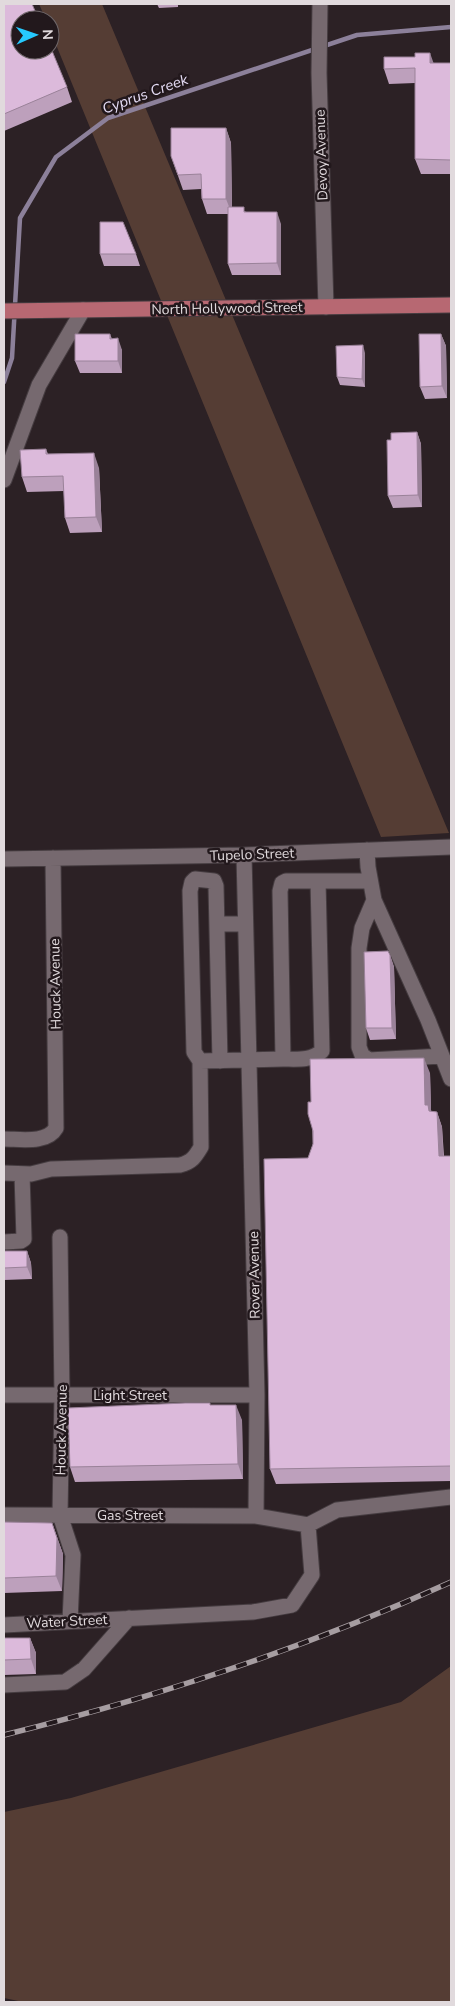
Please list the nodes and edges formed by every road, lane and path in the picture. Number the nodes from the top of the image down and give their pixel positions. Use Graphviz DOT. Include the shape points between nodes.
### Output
graph roads {
  1 [pos="320,10"];
  2 [pos="451,305"];
  3 [pos="326,306"];
  4 [pos="83,310"];
  5 [pos="4,311"];
  6 [pos="4,480"];
  7 [pos="451,847"];
  8 [pos="367,850"];
  9 [pos="244,855"];
  10 [pos="53,858"];
  11 [pos="4,859"];
  12 [pos="318,881"];
  13 [pos="370,881"];
  14 [pos="374,900"];
  15 [pos="217,924"];
  16 [pos="245,924"];
  17 [pos="442,1056"];
  18 [pos="283,1059"];
  19 [pos="249,1060"];
  20 [pos="200,1061"];
  21 [pos="220,1061"];
  22 [pos="451,1079"];
  23 [pos="4,1139"];
  24 [pos="4,1173"];
  25 [pos="22,1174"];
  26 [pos="60,1237"];
  27 [pos="4,1242"];
  28 [pos="62,1395"];
  29 [pos="257,1395"];
  30 [pos="4,1396"];
  31 [pos="451,1497"];
  32 [pos="4,1515"];
  33 [pos="60,1515"];
  34 [pos="256,1516"];
  35 [pos="308,1525"];
  36 [pos="129,1618"];
  37 [pos="70,1621"];
  38 [pos="4,1625"];
  39 [pos="4,1685"];
  1 -- 3 [label="street, Devoy Avenue"];
  2 -- 3 [label="main road, North Hollywood Street"];
  3 -- 4 [label="main road, North Hollywood Street"];
  4 -- 5 [label="main road, North Hollywood Street"];
  4 -- 6 [label="street" via="38,385"];
  7 -- 8 [label="street, Tupelo Street"];
  8 -- 9 [label="street, Tupelo Street"];
  8 -- 13 [label="street"];
  9 -- 10 [label="street, Tupelo Street"];
  9 -- 16 [label="street, Rover Avenue"];
  10 -- 11 [label="street, Tupelo Street"];
  10 -- 23 [label="street, Houck Avenue" via="56,1128 49,1136"];
  12 -- 13 [label="street"];
  12 -- 18 [label="street" via="322,1050 317,1056"];
  12 -- 18 [label="street" via="286,881 280,891"];
  13 -- 14 [label="street"];
  14 -- 17 [label="street"];
  14 -- 17 [label="street" via="362,928 359,948 359,1047 362,1056 369,1060"];
  15 -- 16 [label="street"];
  15 -- 20 [label="street" via="214,881 194,879 190,891 194,1052"];
  15 -- 21 [label="street"];
  16 -- 19 [label="street, Rover Avenue"];
  17 -- 22 [label="street"];
  18 -- 19 [label="street"];
  19 -- 21 [label="street"];
  19 -- 29 [label="street, Rover Avenue"];
  20 -- 21 [label="street"];
  20 -- 25 [label="street" via="201,1147 189,1163 51,1169"];
  24 -- 25 [label="street"];
  25 -- 27 [label="street" via="24,1239"];
  26 -- 28 [label="street, Houck Avenue"];
  28 -- 29 [label="street, Light Street"];
  28 -- 30 [label="street, Light Street"];
  28 -- 33 [label="street, Houck Avenue"];
  29 -- 34 [label="street, Rover Avenue"];
  31 -- 35 [label="street" via="337,1510"];
  32 -- 33 [label="street, Gas Street"];
  33 -- 34 [label="street, Gas Street"];
  33 -- 37 [label="street, Houck Avenue" via="73,1555"];
  34 -- 35 [label="street"];
  35 -- 36 [label="street, Water Street" via="312,1575 292,1605 253,1612"];
  36 -- 37 [label="street, Water Street"];
  36 -- 39 [label="street, Water Street" via="84,1669 65,1682"];
  37 -- 38 [label="street, Water Street"];
}
